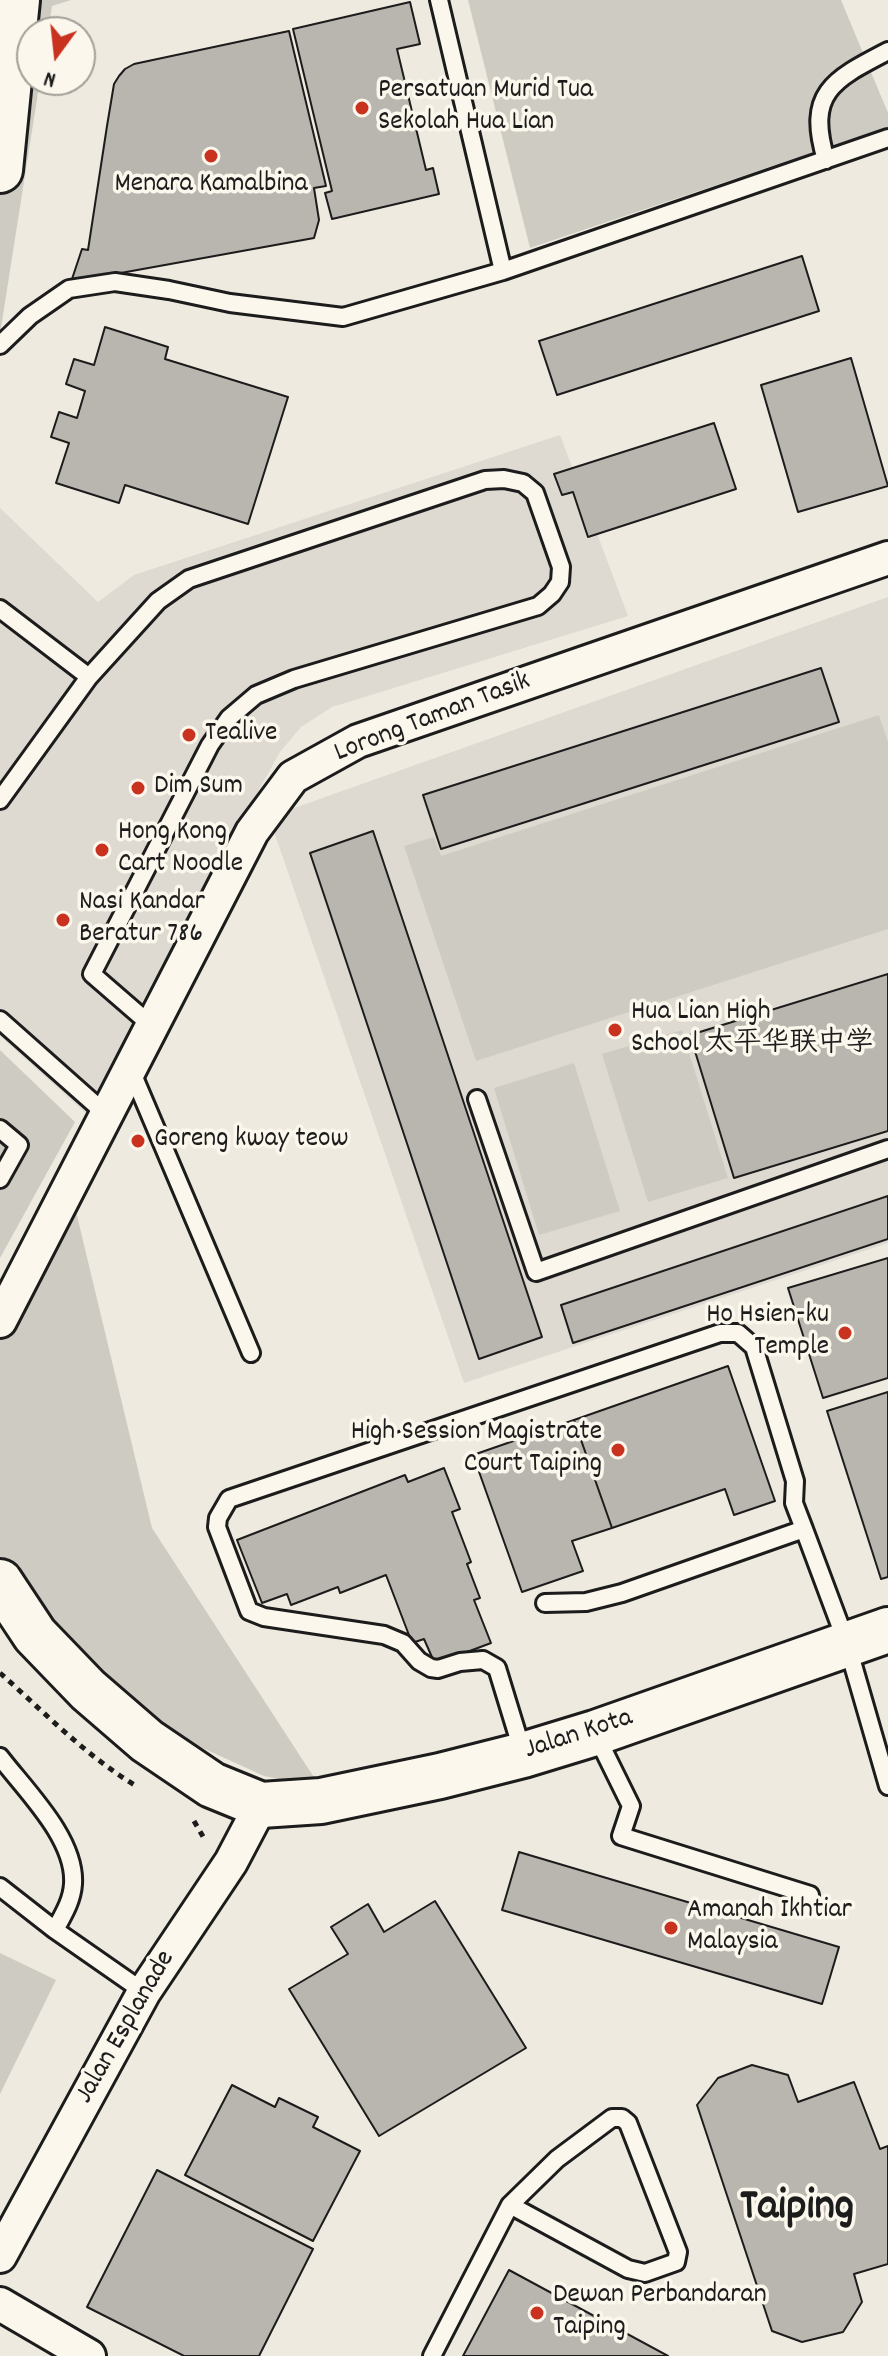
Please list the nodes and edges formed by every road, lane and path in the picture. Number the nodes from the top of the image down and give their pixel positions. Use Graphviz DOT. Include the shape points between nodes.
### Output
graph roads {
  1 [pos="17,0"];
  2 [pos="439,0"];
  3 [pos="888,51"];
  4 [pos="888,138"];
  5 [pos="826,160"];
  6 [pos="0,170"];
  7 [pos="503,271"];
  8 [pos="0,345"];
  9 [pos="888,558"];
  10 [pos="0,609"];
  11 [pos="89,677"];
  12 [pos="0,800"];
  13 [pos="0,1020"];
  14 [pos="152,1026"];
  15 [pos="130,1069"];
  16 [pos="477,1099"];
  17 [pos="107,1115"];
  18 [pos="0,1129"];
  19 [pos="888,1149"];
  20 [pos="0,1179"];
  21 [pos="0,1321"];
  22 [pos="251,1353"];
  23 [pos="804,1529"];
  24 [pos="0,1582"];
  25 [pos="545,1603"];
  26 [pos="888,1630"];
  27 [pos="847,1644"];
  28 [pos="0,1673"];
  29 [pos="595,1733"];
  30 [pos="523,1755"];
  31 [pos="0,1757"];
  32 [pos="888,1786"];
  33 [pos="146,1791"];
  34 [pos="261,1805"];
  35 [pos="192,1819"];
  36 [pos="204,1850"];
  37 [pos="0,1887"];
  38 [pos="810,1895"];
  39 [pos="55,1930"];
  40 [pos="144,1992"];
  41 [pos="510,2205"];
  42 [pos="0,2256"];
  43 [pos="0,2304"];
  44 [pos="89,2356"];
  45 [pos="432,2356"];
  1 -- 6 [label="main road"];
  2 -- 7 [label="lane"];
  3 -- 5 [label="lane" via="834,82 819,108 818,133"];
  4 -- 5 [label="lane"];
  5 -- 7 [label="lane"];
  7 -- 8 [label="lane" via="343,317 115,282 69,289"];
  9 -- 14 [label="street, Lorong Taman Tasik" via="358,741 293,777 252,832"];
  10 -- 11 [label="lane"];
  11 -- 12 [label="lane"];
  11 -- 14 [label="lane" via="158,601 189,579 485,480 523,483 535,493 561,567 560,582 538,606 294,679 256,695 229,718 210,745 92,974"];
  13 -- 17 [label="lane"];
  14 -- 15 [label="street, Lorong Taman Tasik"];
  15 -- 17 [label="street, Lorong Taman Tasik"];
  15 -- 22 [label="lane"];
  16 -- 19 [label="lane" via="536,1272"];
  17 -- 21 [label="street, Lorong Taman Tasik"];
  18 -- 20 [label="lane" via="19,1145"];
  23 -- 25 [label="lane" via="622,1593 586,1602"];
  23 -- 27 [label="lane"];
  23 -- 30 [label="lane" via="794,1503 795,1481 754,1347 738,1333 720,1333 229,1499 217,1527 249,1611 384,1635 403,1643 431,1668 483,1660 497,1668"];
  24 -- 34 [label="main road" via="35,1635 147,1741 212,1785"];
  26 -- 27 [label="main road, Jalan Kota"];
  27 -- 29 [label="main road, Jalan Kota"];
  27 -- 32 [label="lane"];
  28 -- 33 [label="path" via="112,1769"];
  29 -- 30 [label="main road, Jalan Kota"];
  29 -- 38 [label="lane" via="631,1806 621,1836"];
  30 -- 34 [label="main road, Jalan Kota" via="321,1801"];
  31 -- 39 [label="lane" via="60,1834 69,1857 69,1904"];
  34 -- 40 [label="street, Jalan Esplanade" via="231,1862"];
  35 -- 36 [label="path" via="205,1838"];
  37 -- 39 [label="lane"];
  39 -- 40 [label="lane"];
  40 -- 42 [label="street, Jalan Esplanade"];
  41 -- 41 [label="lane" via="557,2159 612,2118 622,2118 678,2252 676,2262 645,2273 628,2269"];
  41 -- 45 [label="lane"];
  43 -- 44 [label="street"];
}
